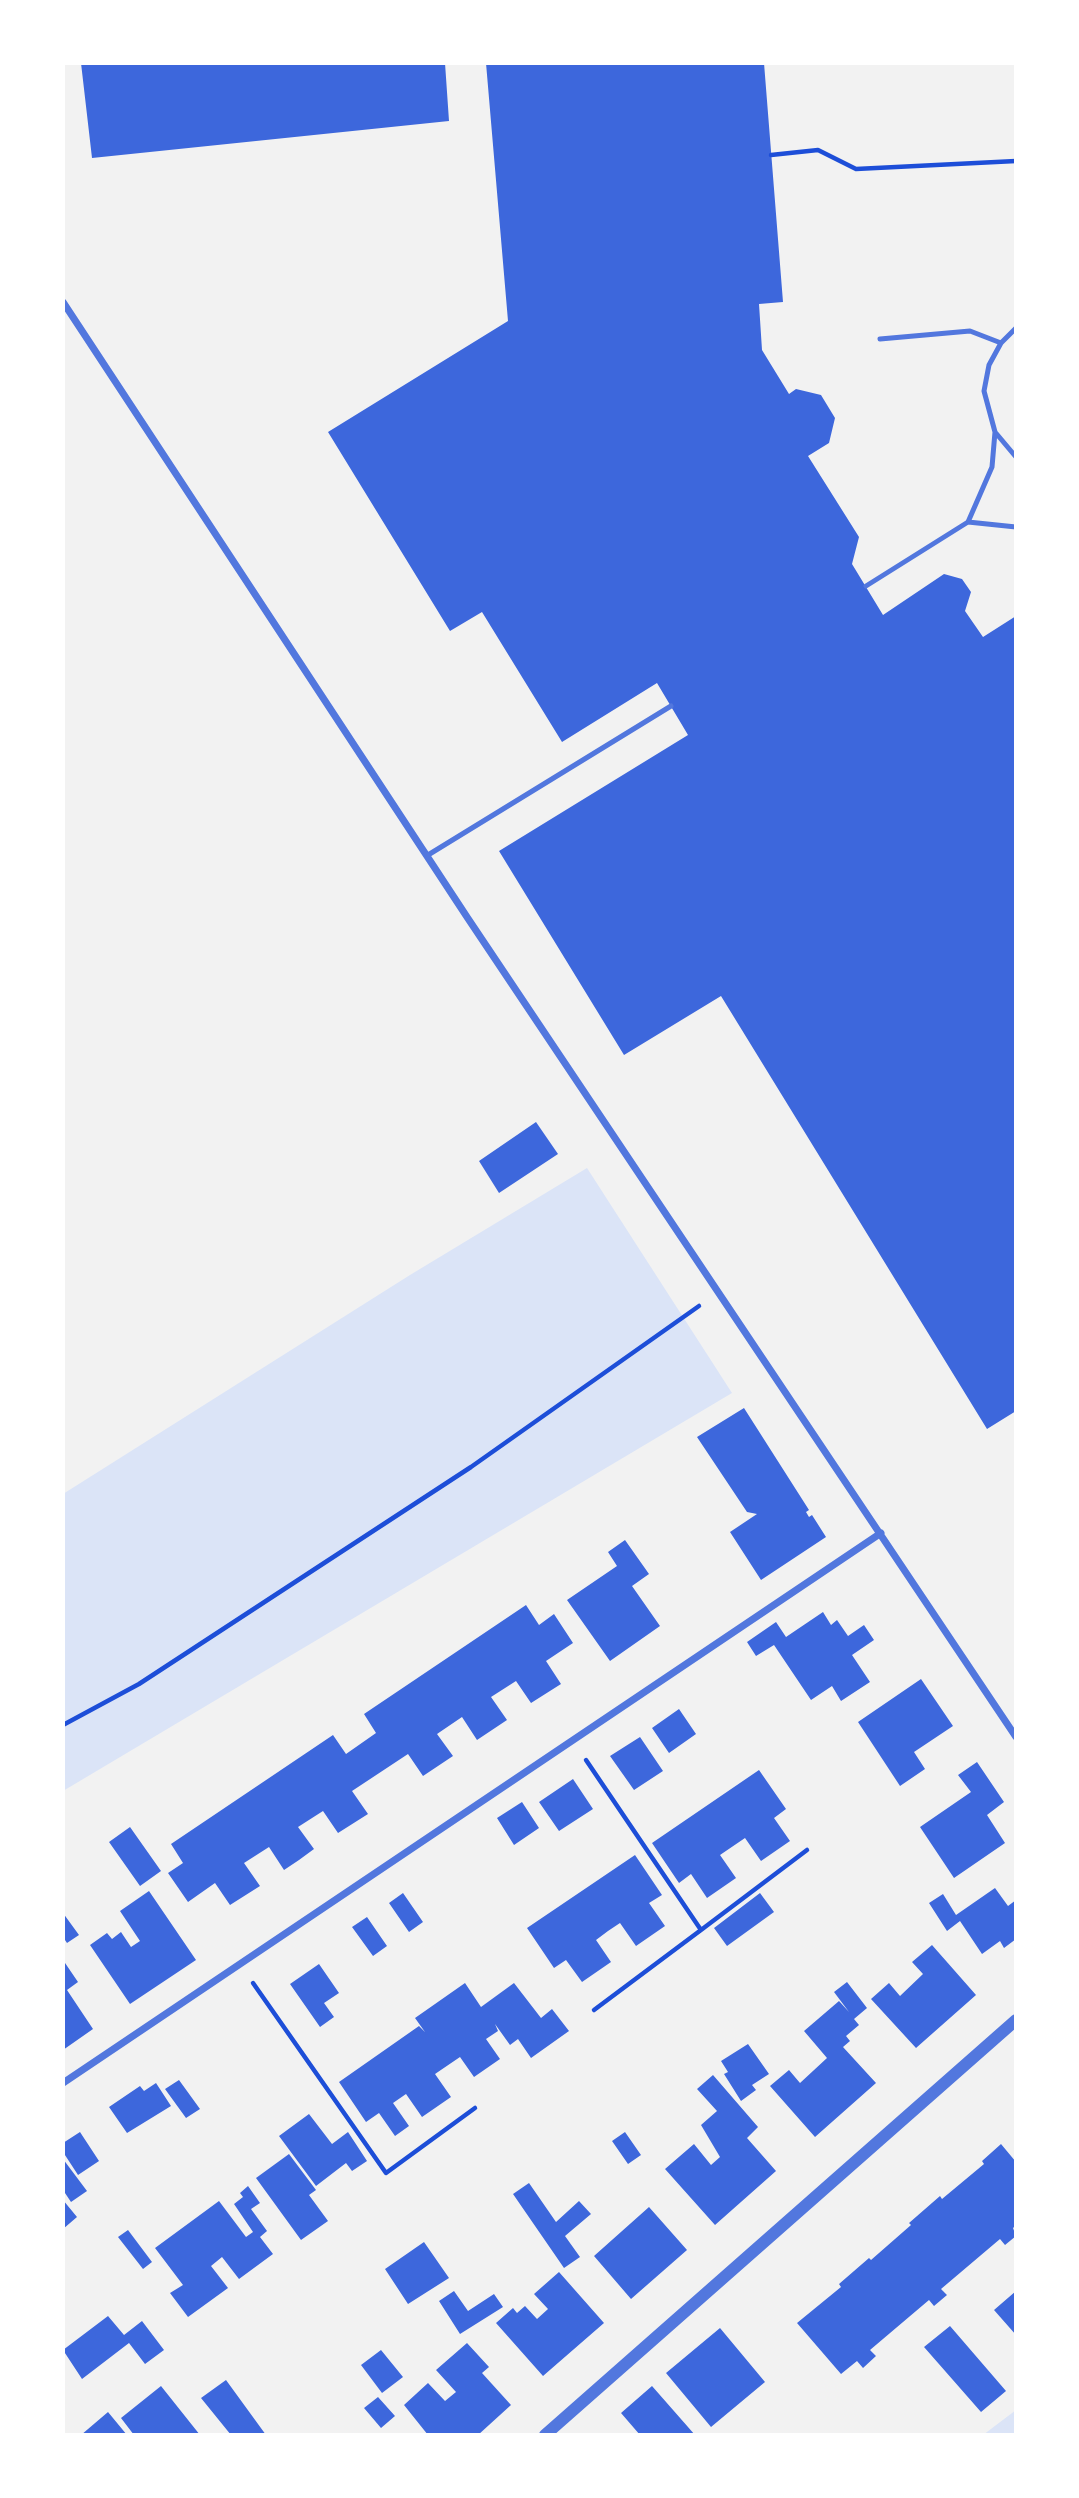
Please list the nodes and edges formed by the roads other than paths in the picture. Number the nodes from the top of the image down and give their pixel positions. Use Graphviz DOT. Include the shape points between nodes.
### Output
graph roads {
  1 [pos="63,302"];
  2 [pos="1016,328"];
  3 [pos="880,339"];
  4 [pos="1001,343"];
  5 [pos="995,432"];
  6 [pos="1016,457"];
  7 [pos="968,522"];
  8 [pos="1016,527"];
  9 [pos="866,586"];
  10 [pos="671,706"];
  11 [pos="428,855"];
  12 [pos="881,1533"];
  13 [pos="1016,1737"];
  14 [pos="1016,2020"];
  15 [pos="63,2083"];
  16 [pos="545,2435"];
  1 -- 11 [label="street"];
  2 -- 4 [label="lane"];
  3 -- 4 [label="lane" via="970,331"];
  4 -- 5 [label="lane" via="989,365 984,391"];
  5 -- 6 [label="lane"];
  5 -- 7 [label="lane" via="992,467"];
  7 -- 8 [label="lane"];
  7 -- 9 [label="lane"];
  10 -- 11 [label="lane"];
  11 -- 12 [label="street"];
  12 -- 13 [label="street"];
  12 -- 15 [label="street"];
  14 -- 16 [label="street"];
}
